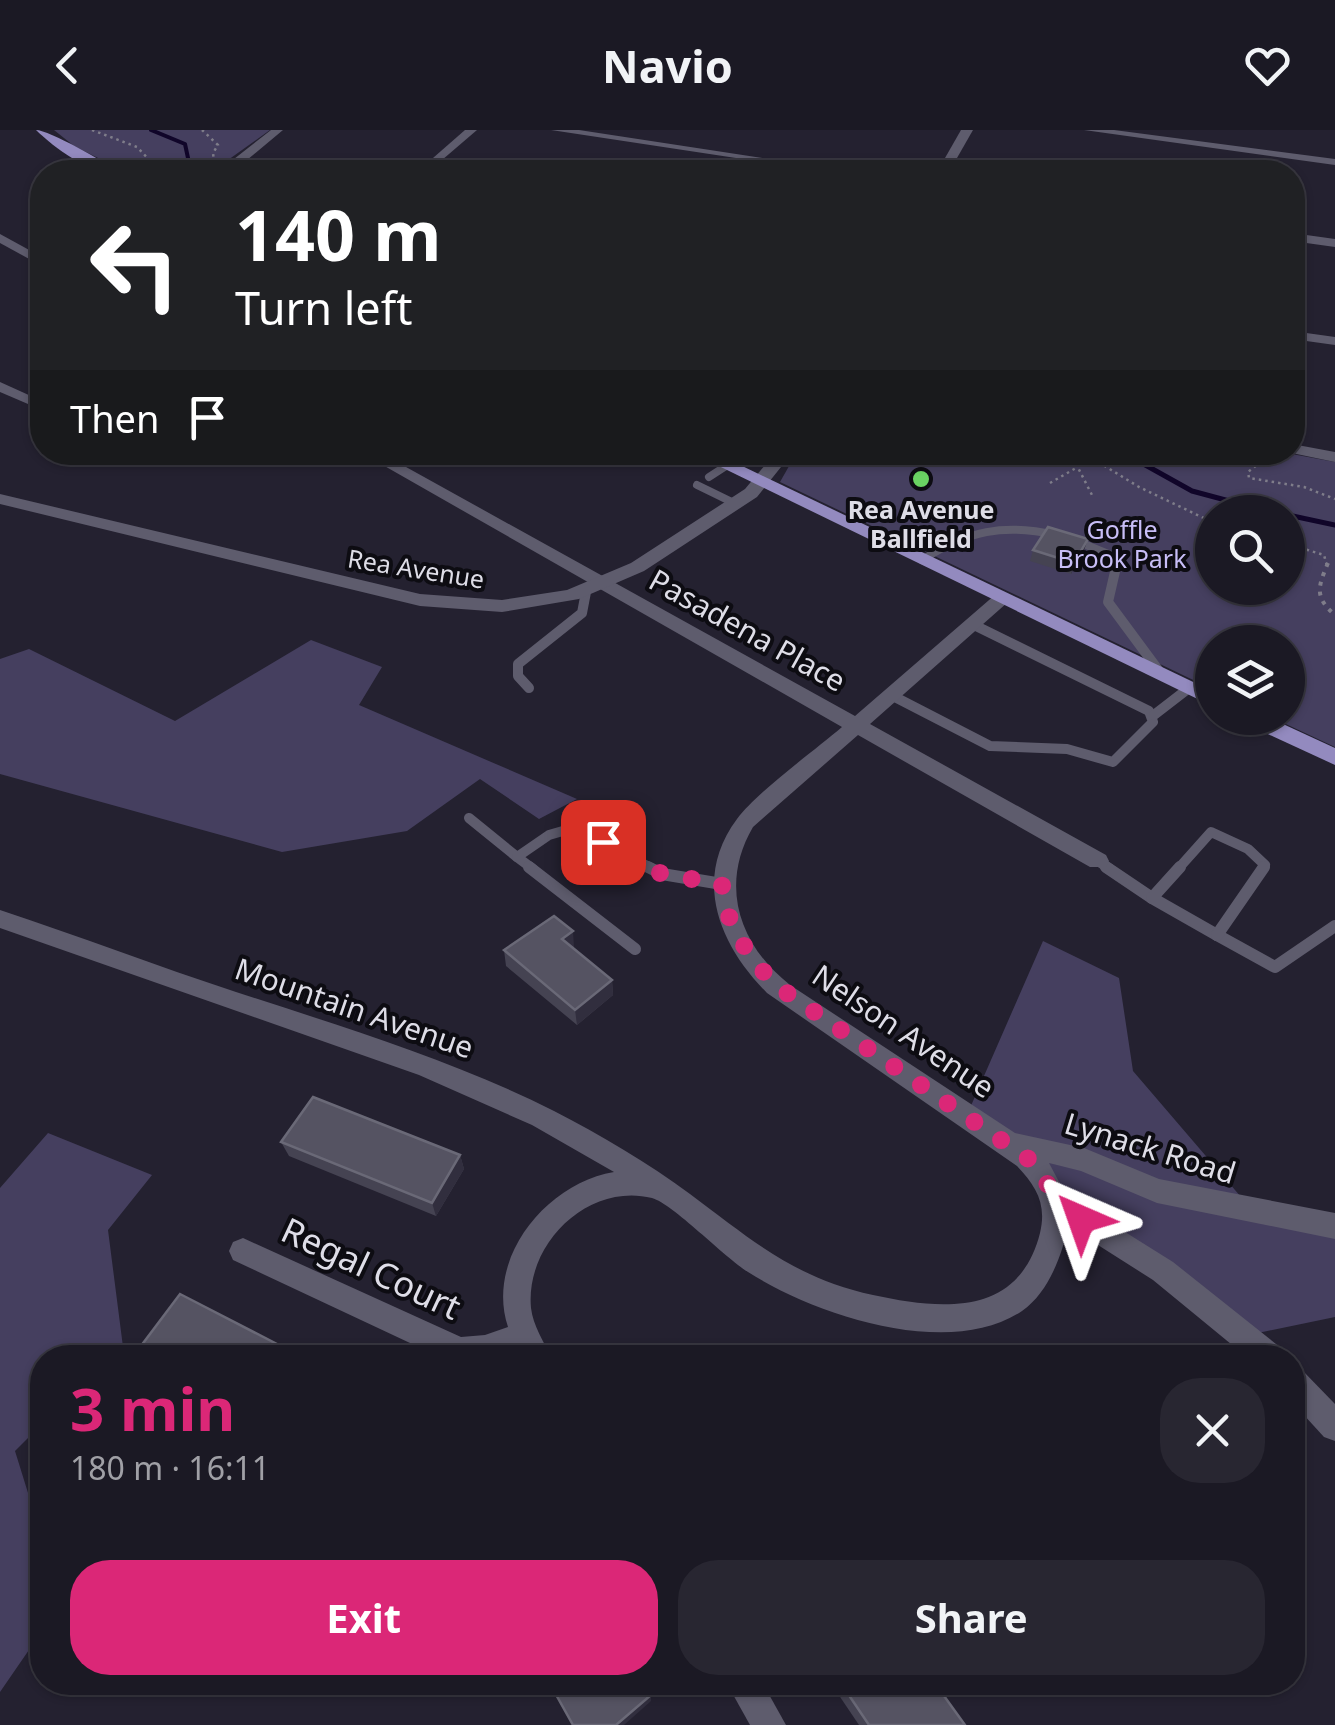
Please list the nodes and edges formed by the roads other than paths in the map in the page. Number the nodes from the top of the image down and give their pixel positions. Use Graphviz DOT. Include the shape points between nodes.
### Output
graph roads {
  1 [pos="42,130"];
  2 [pos="278,130"];
  3 [pos="472,130"];
  4 [pos="556,130"];
  5 [pos="967,130"];
  6 [pos="1089,130"];
  7 [pos="87,160"];
  8 [pos="239,160"];
  9 [pos="436,160"];
  10 [pos="765,160"];
  11 [pos="950,160"];
  12 [pos="1335,162"];
  13 [pos="0,238"];
  14 [pos="1305,239"];
  15 [pos="1335,243"];
  16 [pos="30,248"];
  17 [pos="23,251"];
  18 [pos="30,255"];
  19 [pos="0,260"];
  20 [pos="1305,336"];
  21 [pos="1335,342"];
  22 [pos="0,386"];
  23 [pos="30,400"];
  24 [pos="1305,451"];
  25 [pos="1335,457"];
  26 [pos="389,465"];
  27 [pos="711,465"];
  28 [pos="777,465"];
  29 [pos="765,484"];
  30 [pos="697,486"];
  31 [pos="0,500"];
  32 [pos="736,504"];
  33 [pos="922,560"];
  34 [pos="595,589"];
  35 [pos="1002,598"];
  36 [pos="972,624"];
  37 [pos="1162,674"];
  38 [pos="529,688"];
  39 [pos="1189,688"];
  40 [pos="1195,691"];
  41 [pos="891,695"];
  42 [pos="1154,716"];
  43 [pos="856,726"];
  44 [pos="1288,735"];
  45 [pos="1335,757"];
  46 [pos="469,818"];
  47 [pos="518,857"];
  48 [pos="1098,861"];
  49 [pos="722,884"];
  50 [pos="1152,898"];
  51 [pos="0,919"];
  52 [pos="1335,926"];
  53 [pos="1217,935"];
  54 [pos="635,949"];
  55 [pos="1005,1142"];
  56 [pos="671,1195"];
  57 [pos="1054,1202"];
  58 [pos="1335,1226"];
  59 [pos="243,1251"];
  60 [pos="447,1345"];
  61 [pos="530,1345"];
  62 [pos="1256,1345"];
  63 [pos="1305,1394"];
  64 [pos="1335,1426"];
  65 [pos="750,1695"];
  66 [pos="769,1725"];
  1 -- 7 [label="main road"];
  2 -- 8 [label="street"];
  3 -- 9 [label="street"];
  4 -- 10 [label="street"];
  5 -- 11 [label="street"];
  6 -- 12 [label="street"];
  13 -- 17 [label="street"];
  14 -- 15 [label="street"];
  16 -- 17 [label="street"];
  17 -- 18 [label="street"];
  17 -- 19 [label="street"];
  20 -- 21 [label="street"];
  22 -- 23 [label="street"];
  24 -- 25 [label="street"];
  26 -- 34 [label="street, Pasadena Place"];
  27 -- 29 [label="main road"];
  28 -- 29 [label="street, Rea Avenue"];
  29 -- 32 [label="street, Rea Avenue"];
  29 -- 33 [label="main road"];
  30 -- 32 [label="lane"];
  31 -- 34 [label="street, Rea Avenue" via="454,605 519,606"];
  32 -- 34 [label="street, Rea Avenue" via="635,572"];
  33 -- 35 [label="main road"];
  33 -- 37 [label="lane" via="960,536 1022,526 1118,558 1108,602"];
  34 -- 38 [label="lane" via="582,613 518,664"];
  34 -- 43 [label="street, Pasadena Place"];
  35 -- 36 [label="street"];
  35 -- 37 [label="main road"];
  36 -- 41 [label="street"];
  36 -- 42 [label="lane"];
  37 -- 39 [label="main road"];
  39 -- 40 [label="main road"];
  39 -- 42 [label="lane"];
  41 -- 42 [label="lane" via="990,746 1068,749 1112,762"];
  41 -- 43 [label="street"];
  43 -- 48 [label="street, Pasadena Place"];
  43 -- 49 [label="street" via="746,822 726,853"];
  44 -- 45 [label="main road"];
  46 -- 47 [label="lane"];
  47 -- 49 [label="lane" via="549,835 573,828 662,874"];
  47 -- 54 [label="lane"];
  48 -- 50 [label="lane"];
  49 -- 55 [label="street, Nelson Avenue" via="731,924 774,984"];
  50 -- 53 [label="lane"];
  50 -- 53 [label="lane" via="1211,832 1248,849 1265,865"];
  51 -- 56 [label="street, Mountain Avenue" via="476,1086"];
  52 -- 53 [label="lane" via="1275,967"];
  55 -- 57 [label="street, Nelson Avenue" via="1045,1178"];
  55 -- 58 [label="street, Lynack Road" via="1084,1160 1184,1198"];
  56 -- 57 [label="street" via="738,1250 812,1292 852,1306 955,1318 988,1312 1031,1286 1053,1238"];
  56 -- 61 [label="street" via="612,1183 585,1190 548,1224 520,1276 517,1304"];
  57 -- 62 [label="street" via="1163,1271"];
  59 -- 60 [label="street, Regal Court"];
  63 -- 64 [label="street"];
  65 -- 66 [label="street"];
}
